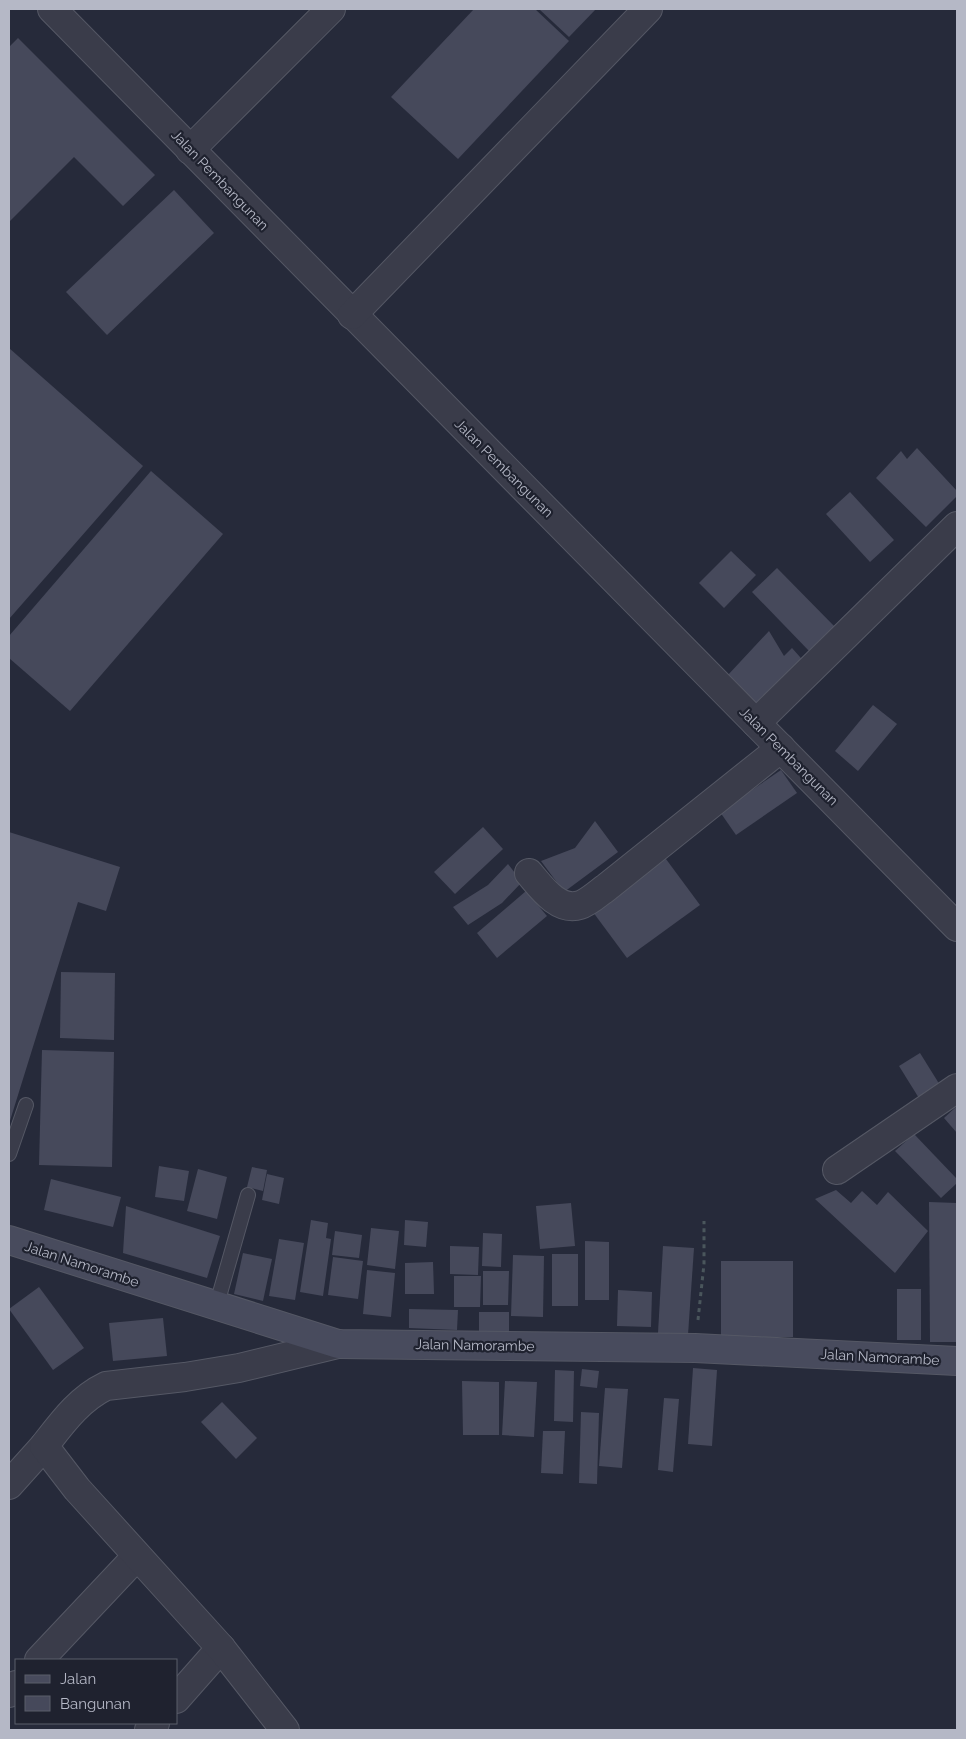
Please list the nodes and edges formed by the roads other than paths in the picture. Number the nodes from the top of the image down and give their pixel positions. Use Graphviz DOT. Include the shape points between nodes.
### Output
graph roads {
  1 [pos="52,9"];
  2 [pos="331,9"];
  3 [pos="648,9"];
  4 [pos="190,150"];
  5 [pos="352,314"];
  6 [pos="957,526"];
  7 [pos="756,723"];
  8 [pos="781,748"];
  9 [pos="529,873"];
  10 [pos="957,927"];
  11 [pos="957,1088"];
  12 [pos="26,1104"];
  13 [pos="9,1154"];
  14 [pos="837,1170"];
  15 [pos="248,1195"];
  16 [pos="9,1240"];
  17 [pos="216,1307"];
  18 [pos="338,1344"];
  19 [pos="957,1361"];
  20 [pos="27,1458"];
  21 [pos="9,1485"];
  22 [pos="137,1556"];
  23 [pos="221,1648"];
  24 [pos="40,1659"];
  25 [pos="178,1697"];
  26 [pos="285,1730"];
  1 -- 4 [label="street, Jalan Pembangunan"];
  2 -- 4 [label="street"];
  3 -- 5 [label="street"];
  4 -- 5 [label="street, Jalan Pembangunan"];
  5 -- 7 [label="street, Jalan Pembangunan"];
  6 -- 7 [label="street"];
  7 -- 8 [label="street, Jalan Pembangunan"];
  8 -- 9 [label="street" via="581,905 568,906 552,898"];
  8 -- 10 [label="street, Jalan Pembangunan"];
  11 -- 14 [label="street"];
  12 -- 13 [label="lane"];
  15 -- 17 [label="lane"];
  16 -- 17 [label="main road, Jalan Namorambe"];
  17 -- 18 [label="main road, Jalan Namorambe"];
  18 -- 19 [label="main road, Jalan Namorambe" via="695,1348"];
  18 -- 20 [label="street" via="239,1368 106,1386 74,1408"];
  20 -- 21 [label="street"];
  20 -- 22 [label="street" via="77,1489"];
  22 -- 23 [label="street"];
  22 -- 24 [label="street"];
  23 -- 25 [label="street"];
  23 -- 26 [label="street"];
}
